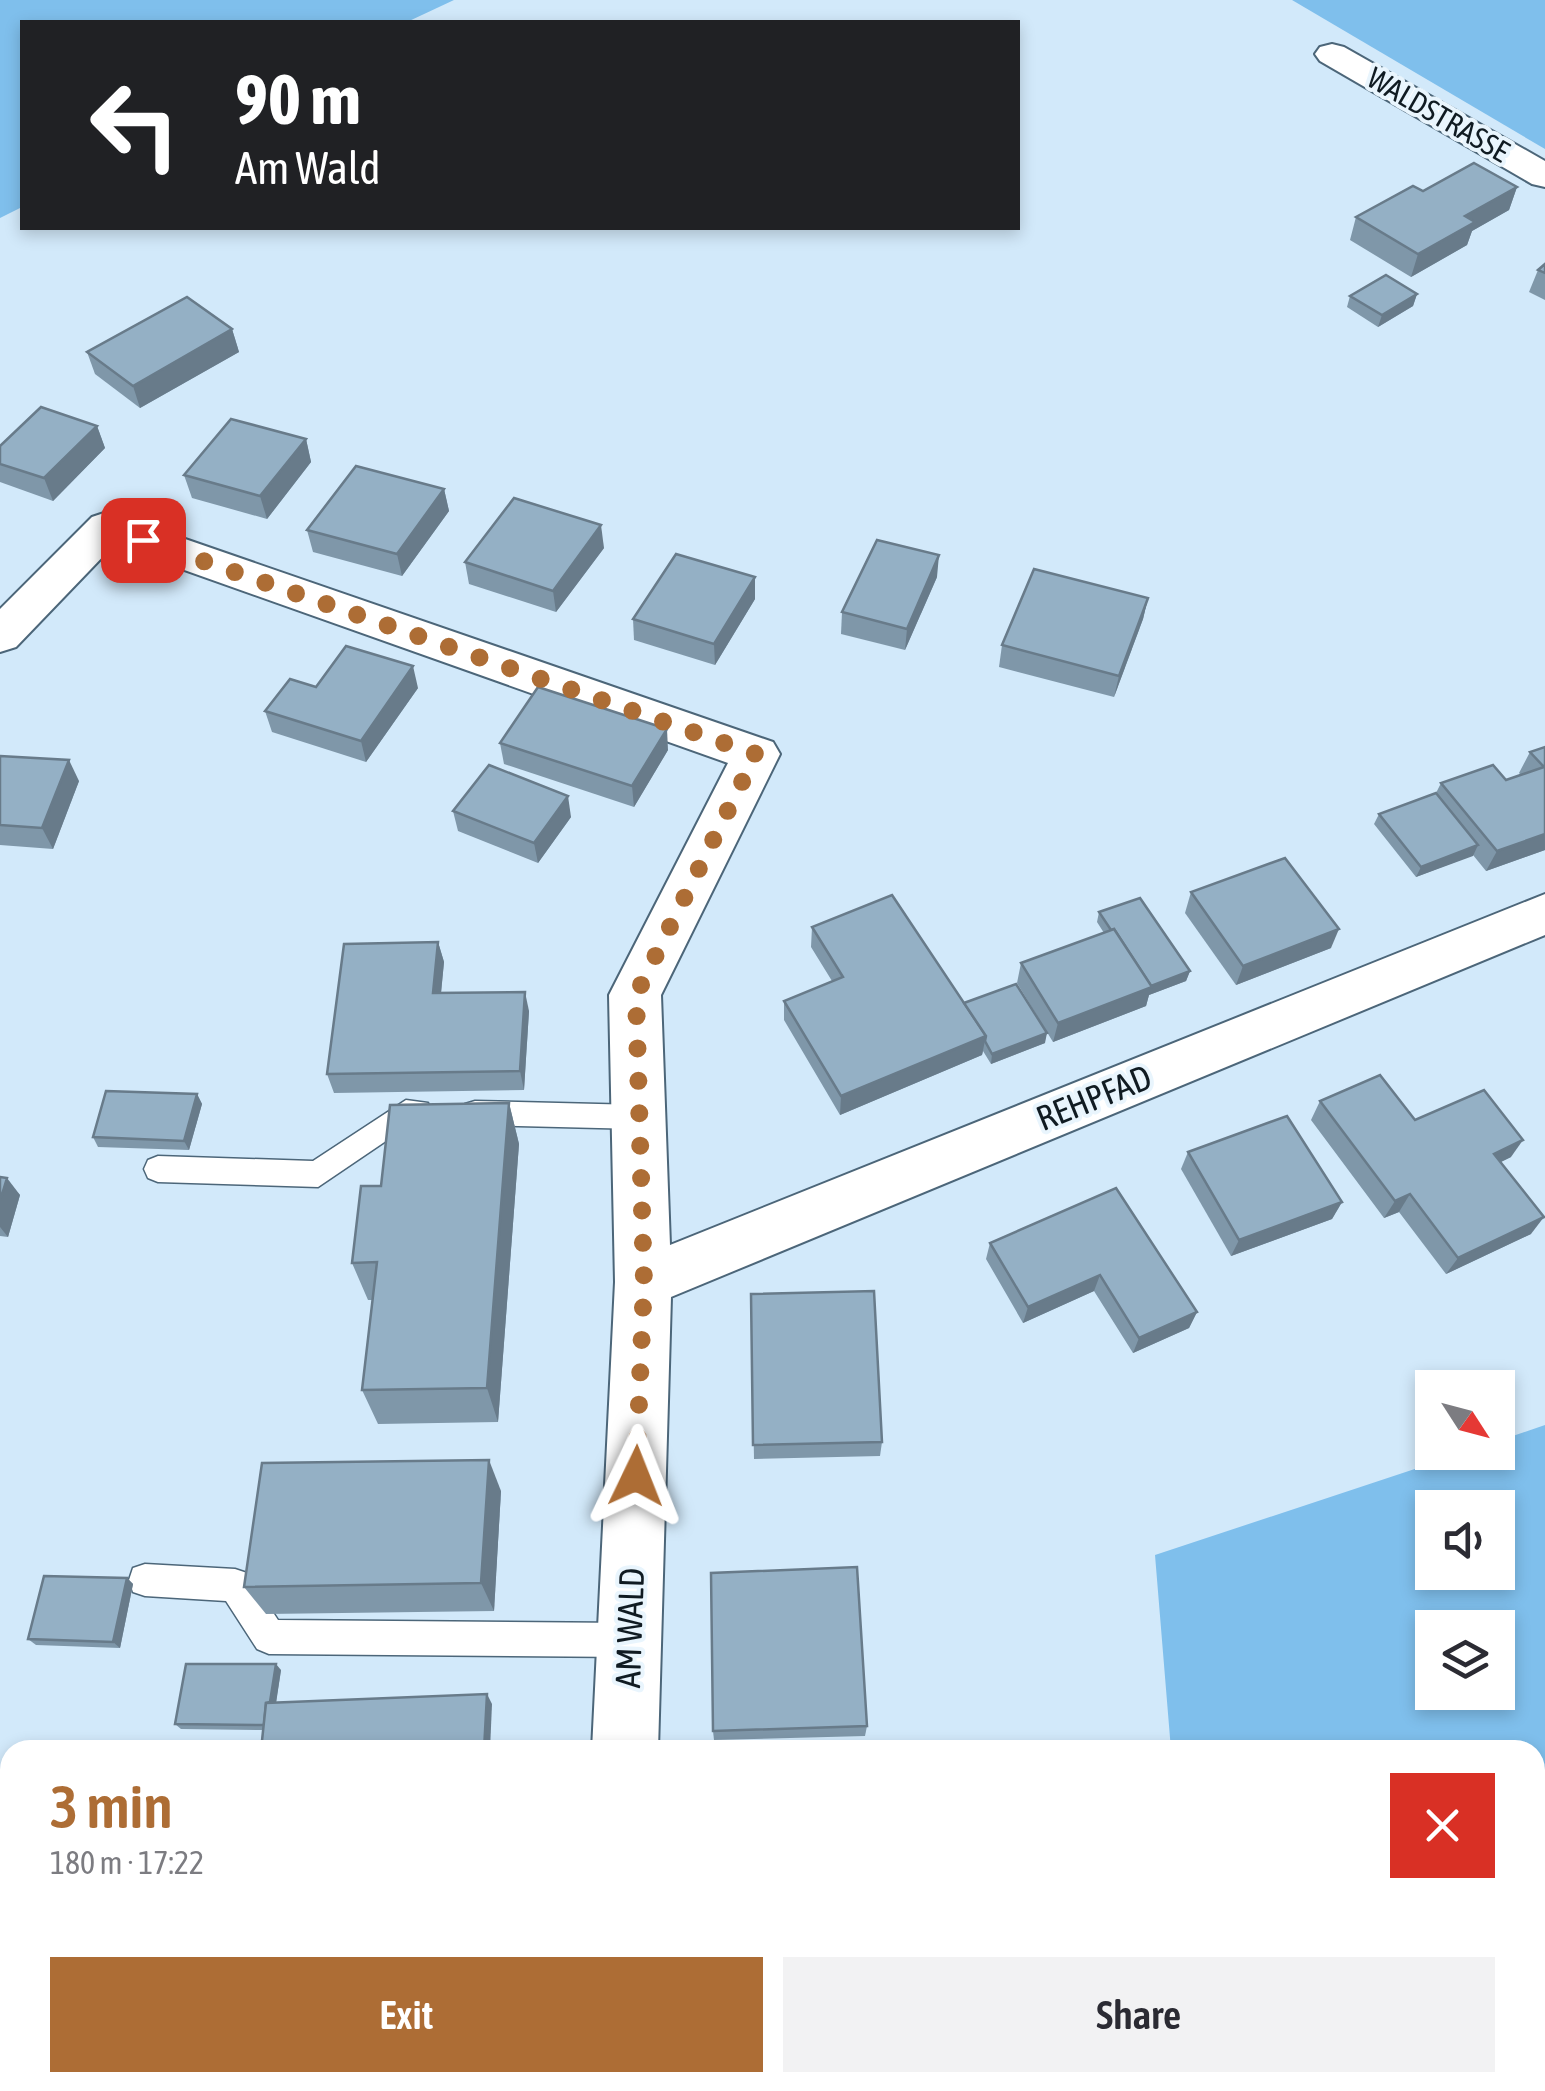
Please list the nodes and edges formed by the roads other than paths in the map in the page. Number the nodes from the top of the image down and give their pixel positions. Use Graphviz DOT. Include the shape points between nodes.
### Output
graph roads {
  1 [pos="1332,54"];
  2 [pos="1545,176"];
  3 [pos="0,636"];
  4 [pos="1545,914"];
  5 [pos="639,1117"];
  6 [pos="158,1168"];
  7 [pos="644,1282"];
  8 [pos="145,1580"];
  9 [pos="629,1640"];
  10 [pos="625,1740"];
  1 -- 2 [label="street, WALDSTRASSE"];
  3 -- 5 [label="street, AM WALD" via="107,527 756,754 636,995"];
  4 -- 7 [label="street, REHPFAD"];
  5 -- 6 [label="lane" via="406,1112 318,1174"];
  5 -- 7 [label="street, AM WALD"];
  7 -- 9 [label="street, AM WALD"];
  8 -- 9 [label="lane" via="235,1586 269,1637"];
  9 -- 10 [label="street, AM WALD"];
}
